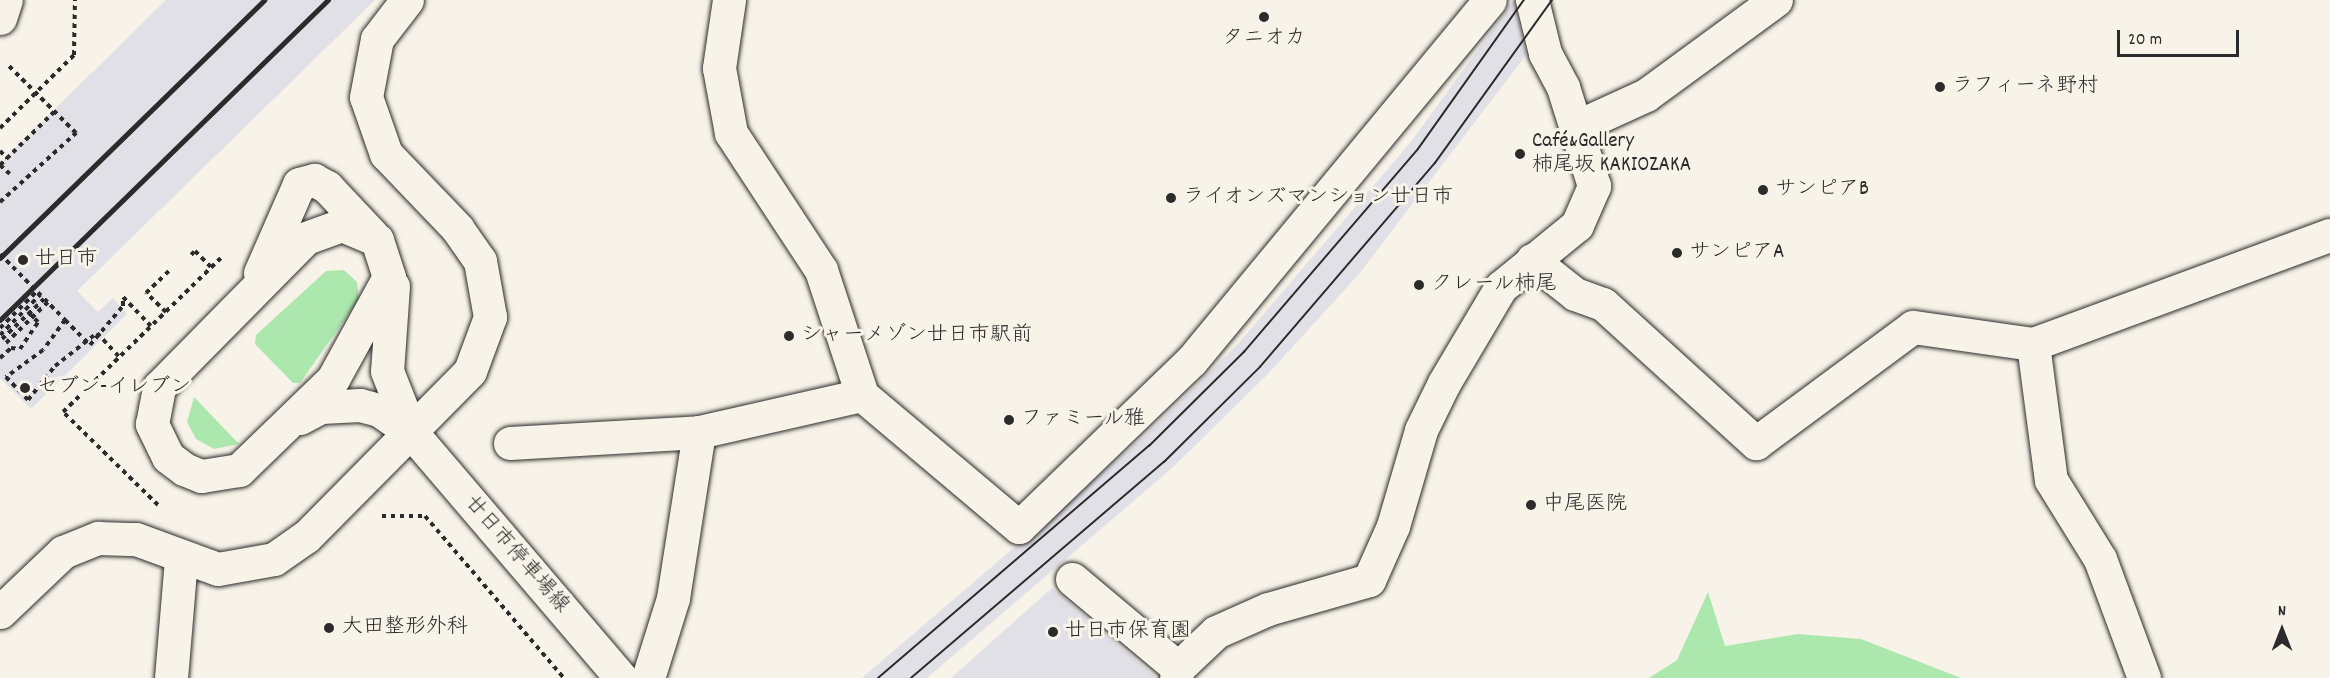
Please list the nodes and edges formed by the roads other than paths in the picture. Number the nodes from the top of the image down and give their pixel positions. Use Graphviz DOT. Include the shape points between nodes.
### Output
graph roads {
  1 [pos="6,0"];
  2 [pos="407,0"];
  3 [pos="729,0"];
  4 [pos="1490,0"];
  5 [pos="1532,0"];
  6 [pos="1776,0"];
  7 [pos="0,18"];
  8 [pos="1576,127"];
  9 [pos="2330,235"];
  10 [pos="306,238"];
  11 [pos="377,240"];
  12 [pos="1532,260"];
  13 [pos="264,266"];
  14 [pos="237,307"];
  15 [pos="2033,344"];
  16 [pos="168,375"];
  17 [pos="862,395"];
  18 [pos="287,428"];
  19 [pos="411,432"];
  20 [pos="699,432"];
  21 [pos="510,443"];
  22 [pos="181,558"];
  23 [pos="1072,579"];
  24 [pos="0,612"];
  25 [pos="1177,673"];
  26 [pos="171,678"];
  27 [pos="621,678"];
  28 [pos="648,678"];
  29 [pos="2144,678"];
  1 -- 7 [label="street"];
  2 -- 19 [label="street" via="387,21 370,58 370,117 386,154 471,244 490,298 487,336 470,371"];
  3 -- 17 [label="street" via="719,68 731,133 821,270"];
  4 -- 17 [label="street" via="1192,360 1019,527"];
  5 -- 8 [label="street" via="1545,53 1563,87"];
  6 -- 8 [label="street" via="1647,95"];
  8 -- 12 [label="street" via="1594,186 1577,225"];
  9 -- 15 [label="street"];
  10 -- 11 [label="street" via="342,225"];
  10 -- 13 [label="street"];
  10 -- 14 [label="street"];
  11 -- 13 [label="street" via="327,187 307,182 290,196"];
  11 -- 18 [label="street" via="389,277 382,295 333,379"];
  11 -- 19 [label="street" via="392,271 387,371"];
  12 -- 15 [label="street" via="1575,294 1603,304 1756,442 1913,327"];
  12 -- 25 [label="street" via="1501,287 1444,383 1421,430 1394,526 1369,580 1268,609 1216,632"];
  13 -- 14 [label="street"];
  13 -- 16 [label="street" via="231,287 190,328"];
  14 -- 16 [label="street"];
  15 -- 29 [label="street" via="2051,480 2100,559"];
  16 -- 18 [label="street" via="152,405 152,424 168,458 183,469 201,476 239,470"];
  17 -- 20 [label="street"];
  18 -- 19 [label="street" via="303,415 342,403 379,410"];
  19 -- 22 [label="street" via="306,537 274,559 218,569"];
  19 -- 27 [label="street, 廿日市停車場線"];
  20 -- 21 [label="street"];
  20 -- 28 [label="street" via="673,598"];
  22 -- 24 [label="street" via="128,538 80,543 48,564"];
  22 -- 26 [label="street"];
  23 -- 25 [label="street"];
}
